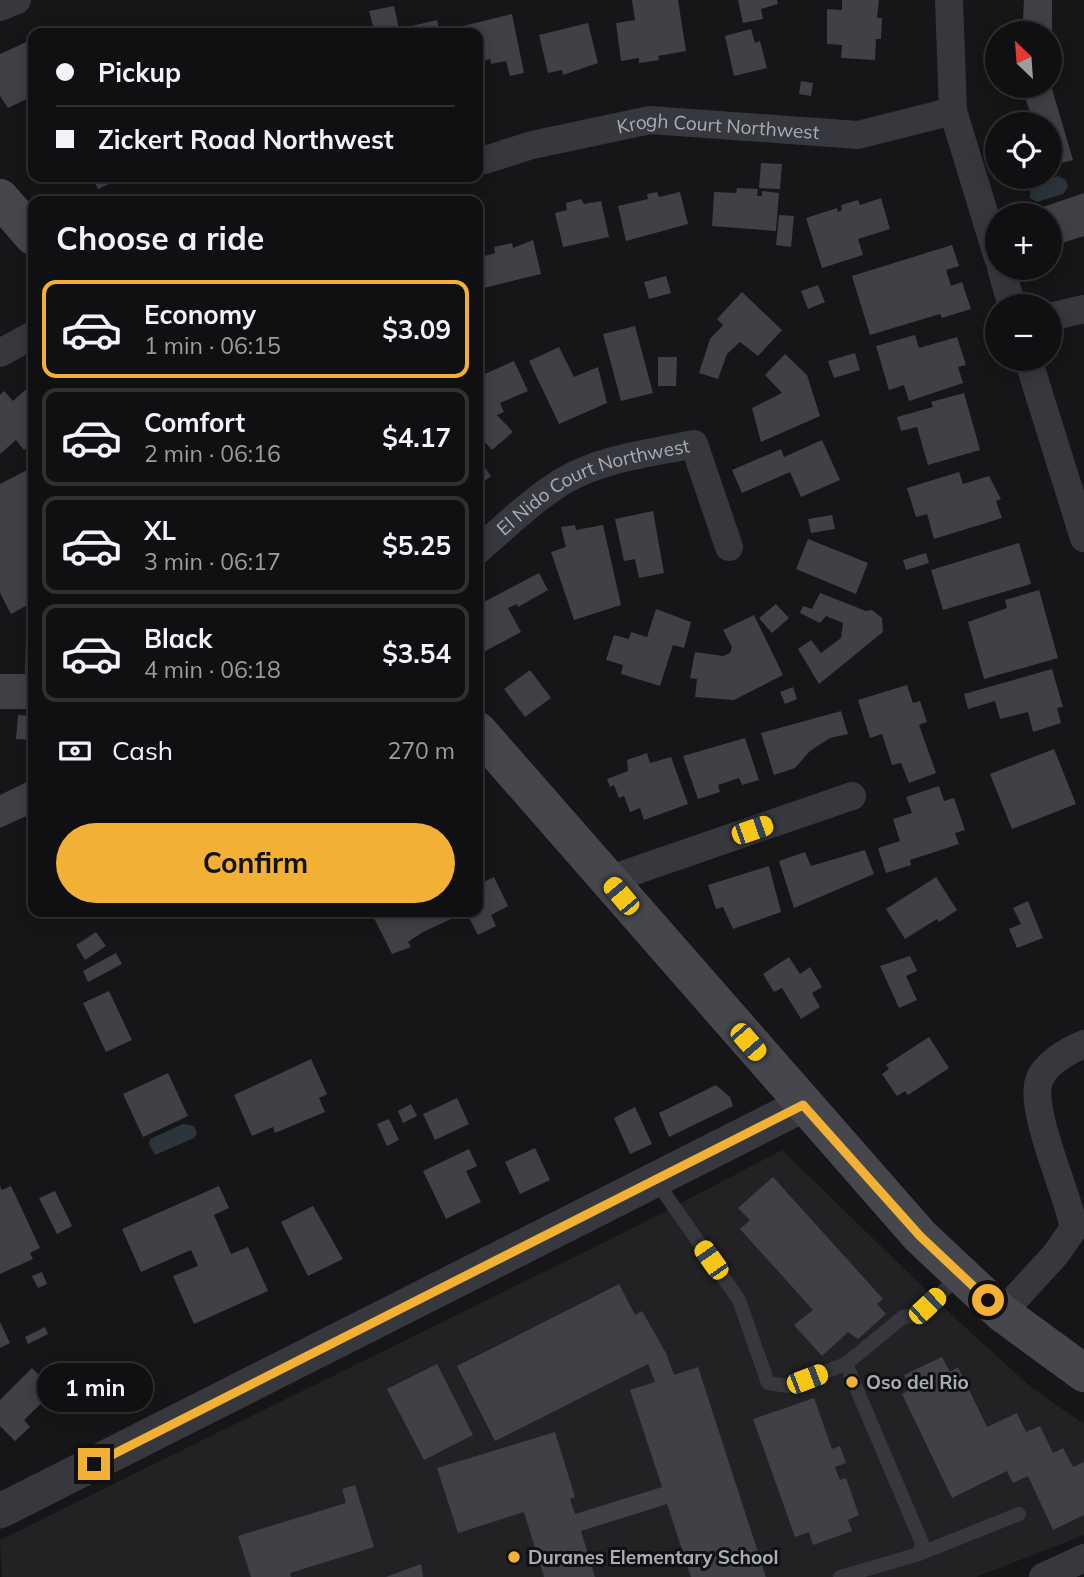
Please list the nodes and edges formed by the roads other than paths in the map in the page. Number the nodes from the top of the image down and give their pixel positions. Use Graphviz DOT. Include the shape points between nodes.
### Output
graph roads {
  1 [pos="17,0"];
  2 [pos="950,0"];
  3 [pos="0,7"];
  4 [pos="953,111"];
  5 [pos="485,160"];
  6 [pos="0,198"];
  7 [pos="985,216"];
  8 [pos="28,230"];
  9 [pos="1084,309"];
  10 [pos="1062,314"];
  11 [pos="28,338"];
  12 [pos="0,353"];
  13 [pos="1032,371"];
  14 [pos="1084,538"];
  15 [pos="483,546"];
  16 [pos="729,547"];
  17 [pos="483,737"];
  18 [pos="852,796"];
  19 [pos="608,880"];
  20 [pos="1084,1044"];
  21 [pos="803,1105"];
  22 [pos="656,1181"];
  23 [pos="961,1274"];
  24 [pos="1002,1313"];
  25 [pos="846,1364"];
  26 [pos="1084,1373"];
  27 [pos="0,1511"];
  28 [pos="1019,1514"];
  29 [pos="919,1554"];
  30 [pos="1084,1558"];
  31 [pos="839,1577"];
  32 [pos="1043,1577"];
  1 -- 3 [label="street"];
  2 -- 4 [label="street"];
  4 -- 5 [label="street, Krogh Court Northwest" via="858,135 650,120 532,145"];
  4 -- 7 [label="street"];
  6 -- 8 [label="main road"];
  9 -- 10 [label="street"];
  11 -- 12 [label="street"];
  13 -- 14 [label="street"];
  15 -- 16 [label="street, El Nido Court Northwest" via="567,479 608,463 694,444"];
  17 -- 19 [label="main road"];
  18 -- 19 [label="street"];
  19 -- 21 [label="main road"];
  20 -- 24 [label="street" via="1066,1051 1039,1079 1037,1111 1069,1199 1074,1228"];
  21 -- 22 [label="street"];
  21 -- 23 [label="main road" via="920,1236"];
  22 -- 25 [label="lane" via="739,1300 768,1383 788,1386"];
  22 -- 27 [label="street"];
  23 -- 24 [label="main road"];
  23 -- 25 [label="lane" via="918,1315 903,1317"];
  24 -- 26 [label="main road"];
  25 -- 29 [label="lane" via="922,1543"];
  28 -- 29 [label="lane"];
  29 -- 31 [label="lane"];
  30 -- 32 [label="street"];
}
